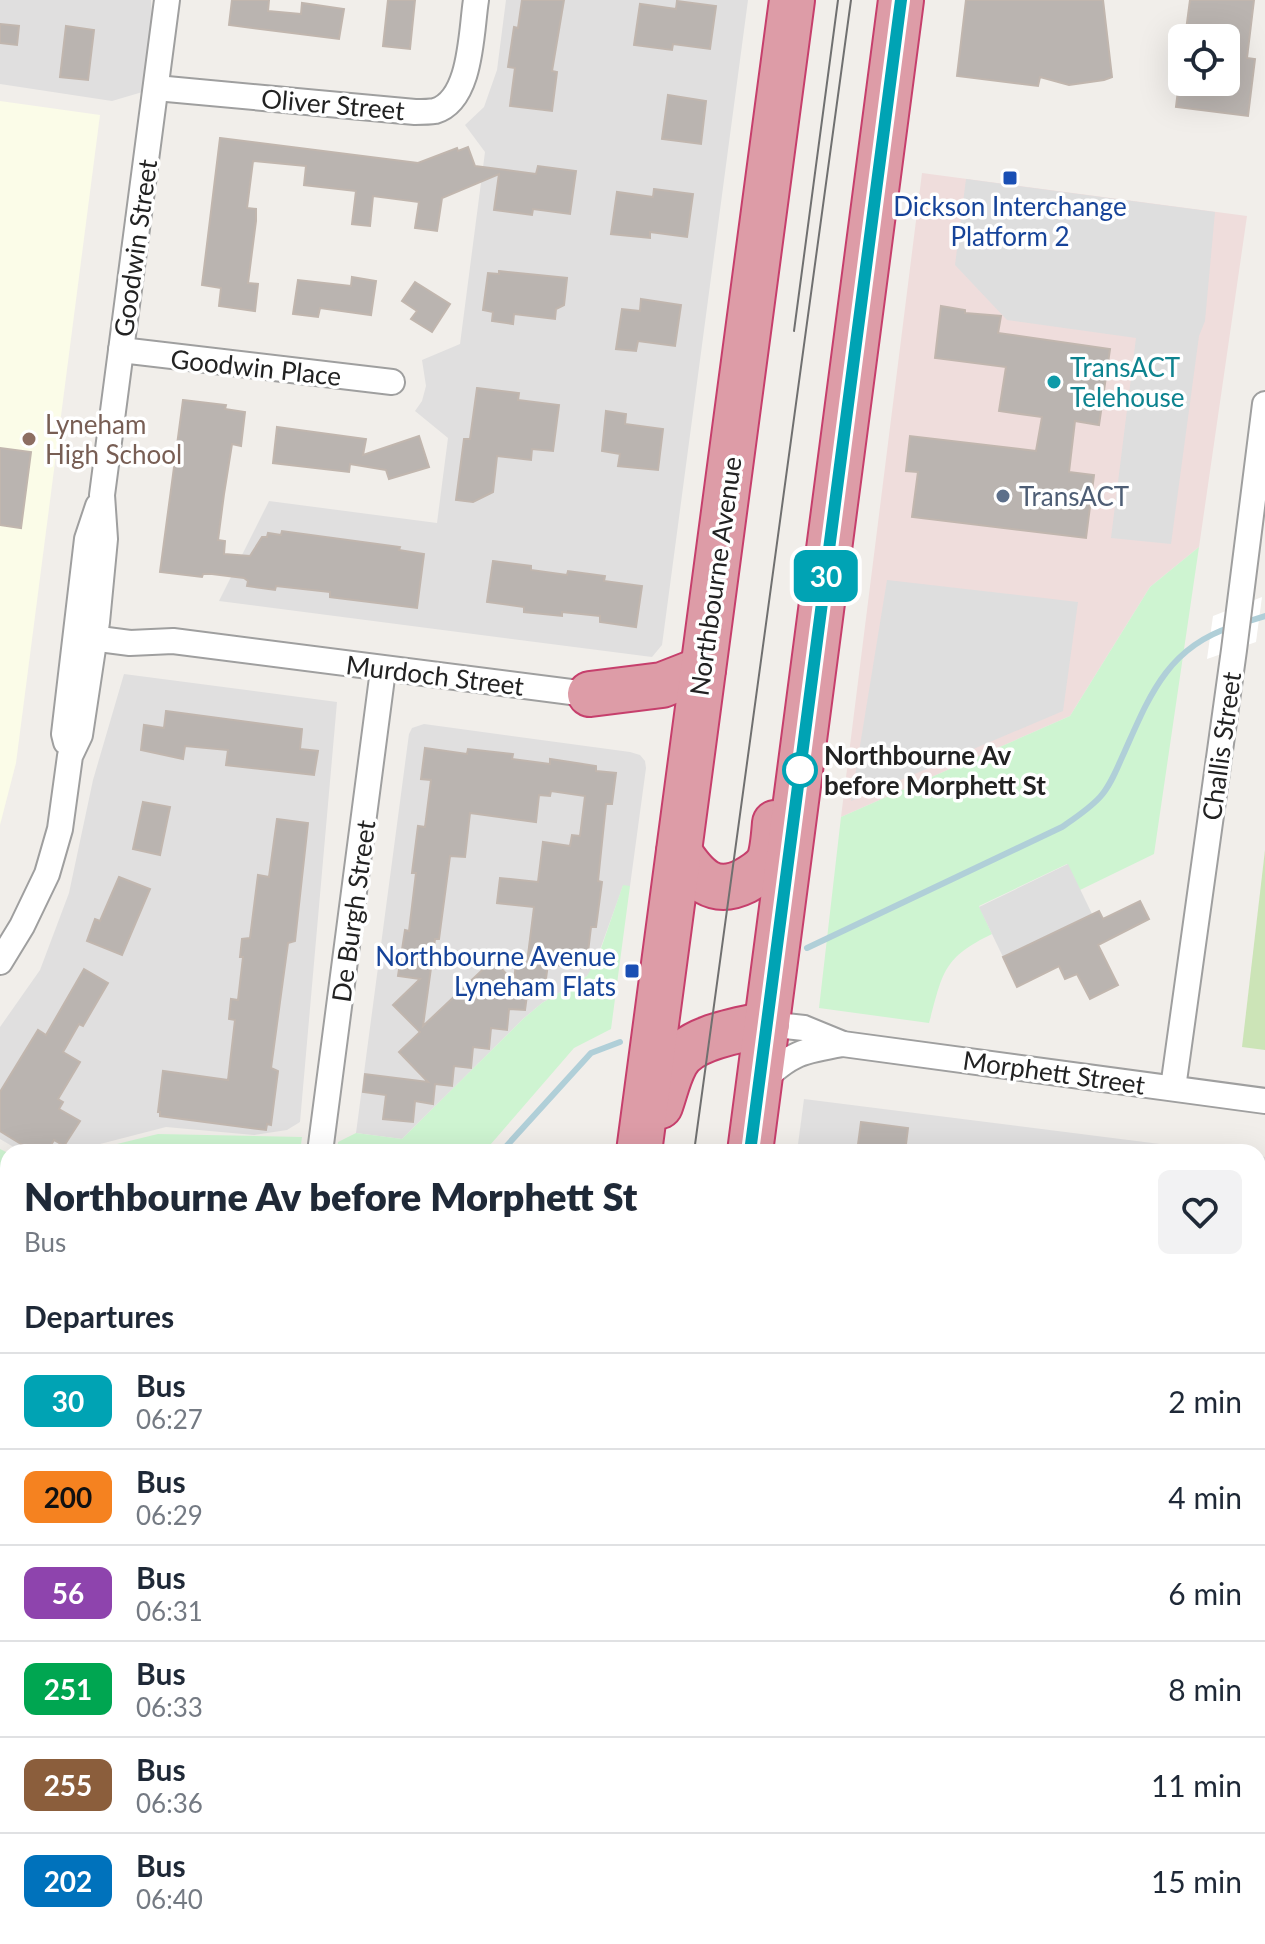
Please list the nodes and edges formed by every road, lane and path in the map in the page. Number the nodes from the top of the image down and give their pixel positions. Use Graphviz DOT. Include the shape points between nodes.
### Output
graph roads {
  1 [pos="167,0"];
  2 [pos="476,0"];
  3 [pos="792,0"];
  4 [pos="901,0"];
  5 [pos="156,88"];
  6 [pos="121,350"];
  7 [pos="392,382"];
  8 [pos="1265,404"];
  9 [pos="820,622"];
  10 [pos="86,629"];
  11 [pos="383,670"];
  12 [pos="701,688"];
  13 [pos="590,694"];
  14 [pos="679,852"];
  15 [pos="0,962"];
  16 [pos="767,1024"];
  17 [pos="843,1044"];
  18 [pos="759,1084"];
  19 [pos="1173,1088"];
  20 [pos="1265,1101"];
  21 [pos="640,1141"];
  22 [pos="321,1144"];
  23 [pos="751,1144"];
  1 -- 5 [label="street, Goodwin Street"];
  2 -- 5 [label="street, Oliver Street" via="460,88 437,110"];
  3 -- 12 [label="highway, Northbourne Avenue"];
  4 -- 9 [label="highway"];
  5 -- 6 [label="street, Goodwin Street"];
  6 -- 7 [label="street, Goodwin Place"];
  6 -- 10 [label="street, Goodwin Street" via="102,495 105,539"];
  8 -- 19 [label="street, Challis Street"];
  9 -- 14 [label="highway" via="769,861 756,875 729,888 707,883"];
  9 -- 16 [label="highway"];
  10 -- 11 [label="street, Murdoch Street" via="133,628 173,641"];
  10 -- 15 [label="street, Goodwin Street" via="80,735 70,756 60,829 47,874"];
  11 -- 13 [label="street, Murdoch Street"];
  11 -- 22 [label="street, De Burgh Street"];
  12 -- 13 [label="highway" via="662,685"];
  12 -- 14 [label="highway, Northbourne Avenue"];
  14 -- 21 [label="highway, Northbourne Avenue"];
  16 -- 17 [label="street, Morphett Street" via="804,1028"];
  16 -- 18 [label="highway"];
  16 -- 21 [label="highway" via="718,1036 684,1052"];
  17 -- 18 [label="street, Morphett Street" via="801,1052"];
  17 -- 19 [label="street, Morphett Street"];
  18 -- 23 [label="highway"];
  19 -- 20 [label="street, Morphett Street"];
}
